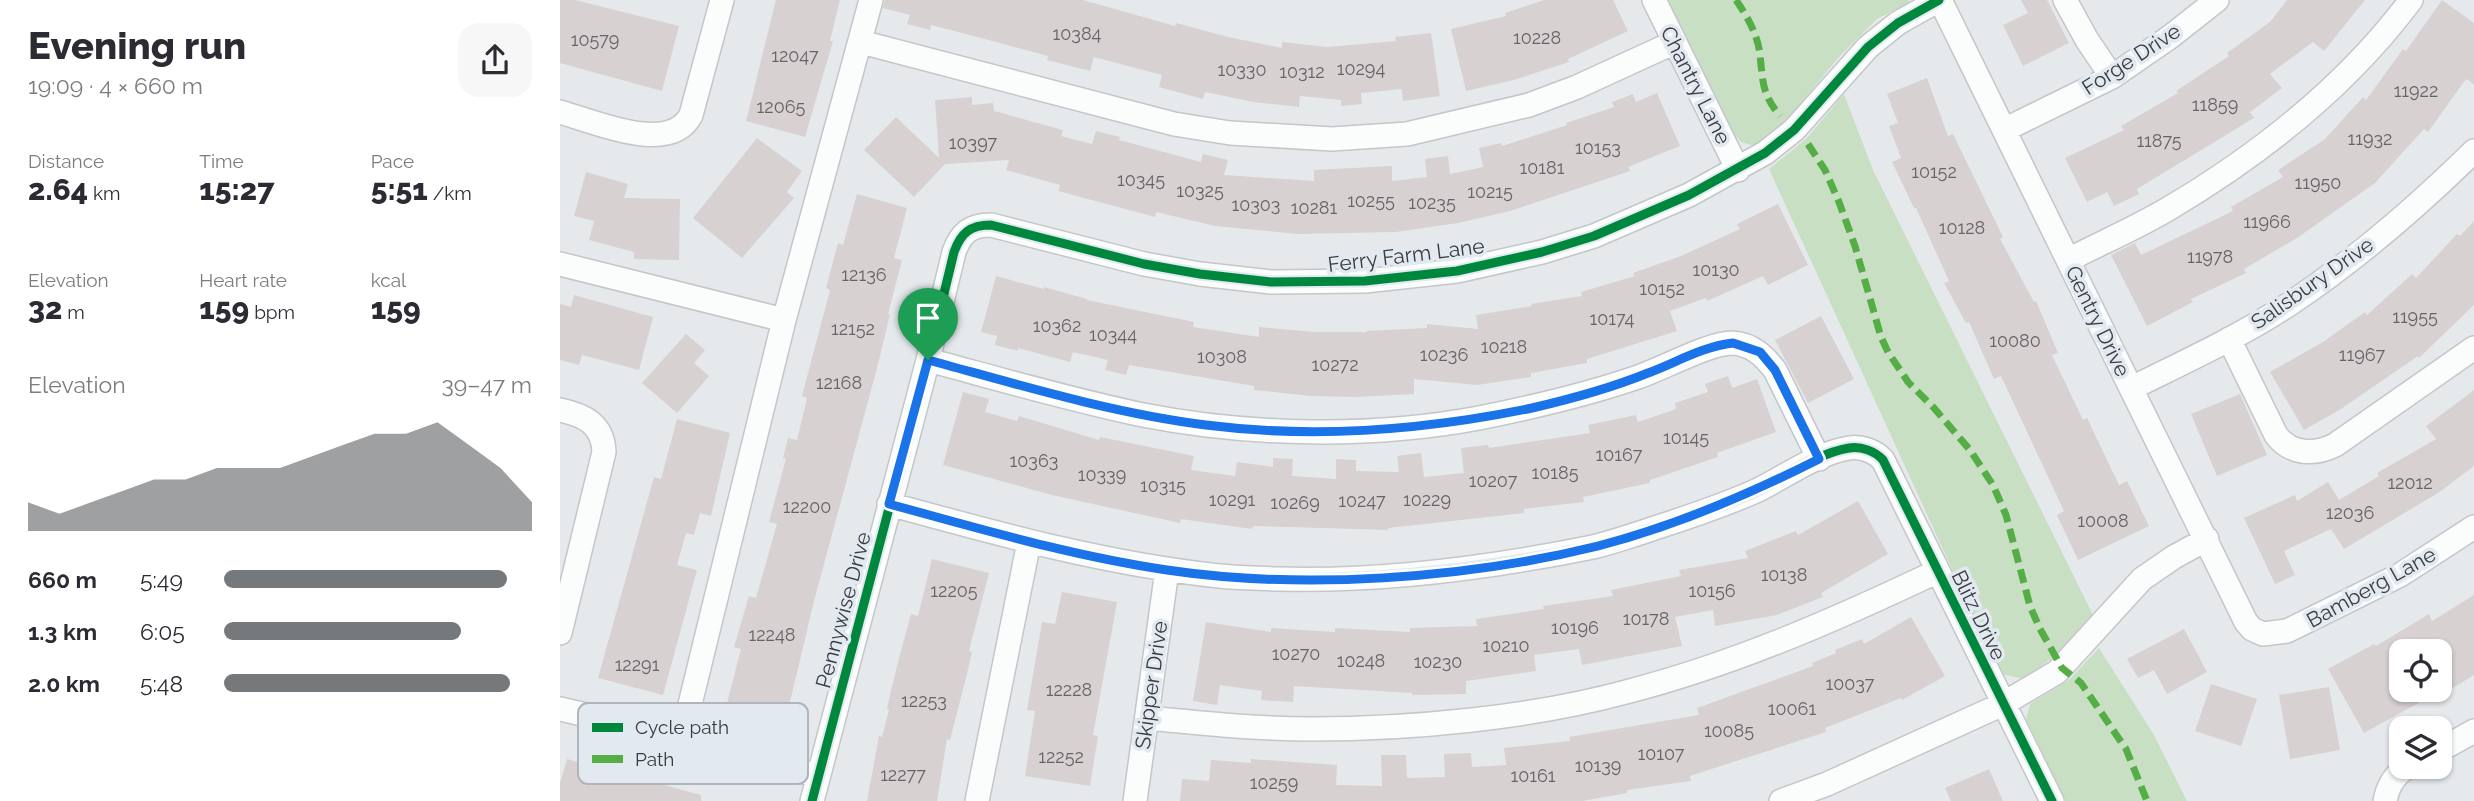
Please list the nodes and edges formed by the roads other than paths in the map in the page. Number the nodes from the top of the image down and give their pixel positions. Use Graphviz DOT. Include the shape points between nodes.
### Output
graph roads {
  1 [pos="871,0"];
  2 [pos="1654,0"];
  3 [pos="1940,0"];
  4 [pos="2065,0"];
  5 [pos="2217,0"];
  6 [pos="2411,0"];
  7 [pos="715,1"];
  8 [pos="861,42"];
  9 [pos="1675,42"];
  10 [pos="2112,77"];
  11 [pos="560,111"];
  12 [pos="2004,130"];
  13 [pos="2474,151"];
  14 [pos="1738,170"];
  15 [pos="969,228"];
  16 [pos="2068,260"];
  17 [pos="560,264"];
  18 [pos="783,320"];
  19 [pos="2229,339"];
  20 [pos="2474,348"];
  21 [pos="928,360"];
  22 [pos="2132,388"];
  23 [pos="560,410"];
  24 [pos="1819,459"];
  25 [pos="889,504"];
  26 [pos="2474,527"];
  27 [pos="2207,539"];
  28 [pos="1028,542"];
  29 [pos="568,566"];
  30 [pos="1167,570"];
  31 [pos="1938,571"];
  32 [pos="560,633"];
  33 [pos="2263,634"];
  34 [pos="690,703"];
  35 [pos="2003,704"];
  36 [pos="560,709"];
  37 [pos="578,713"];
  38 [pos="1147,718"];
  39 [pos="2474,731"];
  40 [pos="2452,743"];
  41 [pos="808,773"];
  42 [pos="818,776"];
  43 [pos="2393,779"];
  44 [pos="812,801"];
  45 [pos="976,801"];
  46 [pos="1135,801"];
  47 [pos="1781,801"];
  48 [pos="2052,801"];
  49 [pos="2385,801"];
  1 -- 8 [label="street"];
  2 -- 9 [label="street, Chantry Lane"];
  3 -- 12 [label="street, Gentry Drive"];
  3 -- 14 [label="street, Ferry Farm Lane" via="1898,23 1868,47 1786,138"];
  4 -- 10 [label="street"];
  5 -- 10 [label="street, Forge Drive"];
  6 -- 16 [label="street" via="2312,108 2245,160 2167,209"];
  7 -- 11 [label="street" via="691,115 676,132 632,133"];
  8 -- 9 [label="street" via="1174,124 1230,133 1332,139 1407,134 1529,105"];
  8 -- 18 [label="street"];
  9 -- 14 [label="street, Chantry Lane"];
  10 -- 12 [label="street, Forge Drive"];
  12 -- 16 [label="street, Gentry Drive"];
  13 -- 19 [label="street, Salisbury Drive" via="2399,222 2331,275"];
  14 -- 15 [label="street, Ferry Farm Lane" via="1594,236 1542,252 1457,271 1364,281 1271,282 1199,274 991,225"];
  15 -- 21 [label="street, Pennywise Drive" via="954,252"];
  16 -- 22 [label="street, Gentry Drive"];
  17 -- 18 [label="street"];
  18 -- 34 [label="street"];
  19 -- 20 [label="street" via="2276,435 2287,446 2305,452 2335,445"];
  19 -- 22 [label="street, Salisbury Drive"];
  21 -- 24 [label="street" via="1145,415 1238,428 1340,431 1447,424 1532,408 1618,384 1733,343 1760,352 1775,370"];
  21 -- 25 [label="street, Pennywise Drive"];
  22 -- 27 [label="street, Gentry Drive"];
  23 -- 29 [label="street" via="586,418 599,430 604,452"];
  24 -- 30 [label="street" via="1756,491 1689,517 1598,546 1500,565 1372,579 1223,577"];
  24 -- 31 [label="street, Blitz Drive" via="1859,448 1883,460"];
  25 -- 28 [label="street"];
  25 -- 42 [label="street, Pennywise Drive"];
  26 -- 33 [label="street, Bamberg Lane" via="2400,575 2295,628"];
  27 -- 33 [label="street, Gentry Drive" via="2246,622"];
  27 -- 35 [label="street" via="2142,579 2057,672"];
  28 -- 30 [label="street"];
  28 -- 45 [label="street"];
  29 -- 32 [label="street"];
  30 -- 38 [label="street, Skipper Drive"];
  31 -- 35 [label="street, Blitz Drive"];
  31 -- 38 [label="street" via="1741,657 1626,692 1526,712 1385,727 1310,729"];
  35 -- 47 [label="street"];
  35 -- 48 [label="street, Blitz Drive"];
  36 -- 37 [label="street"];
  38 -- 46 [label="street, Skipper Drive"];
  39 -- 40 [label="street"];
  41 -- 42 [label="street"];
  42 -- 44 [label="street, Pennywise Drive"];
  43 -- 49 [label="street"];
}
